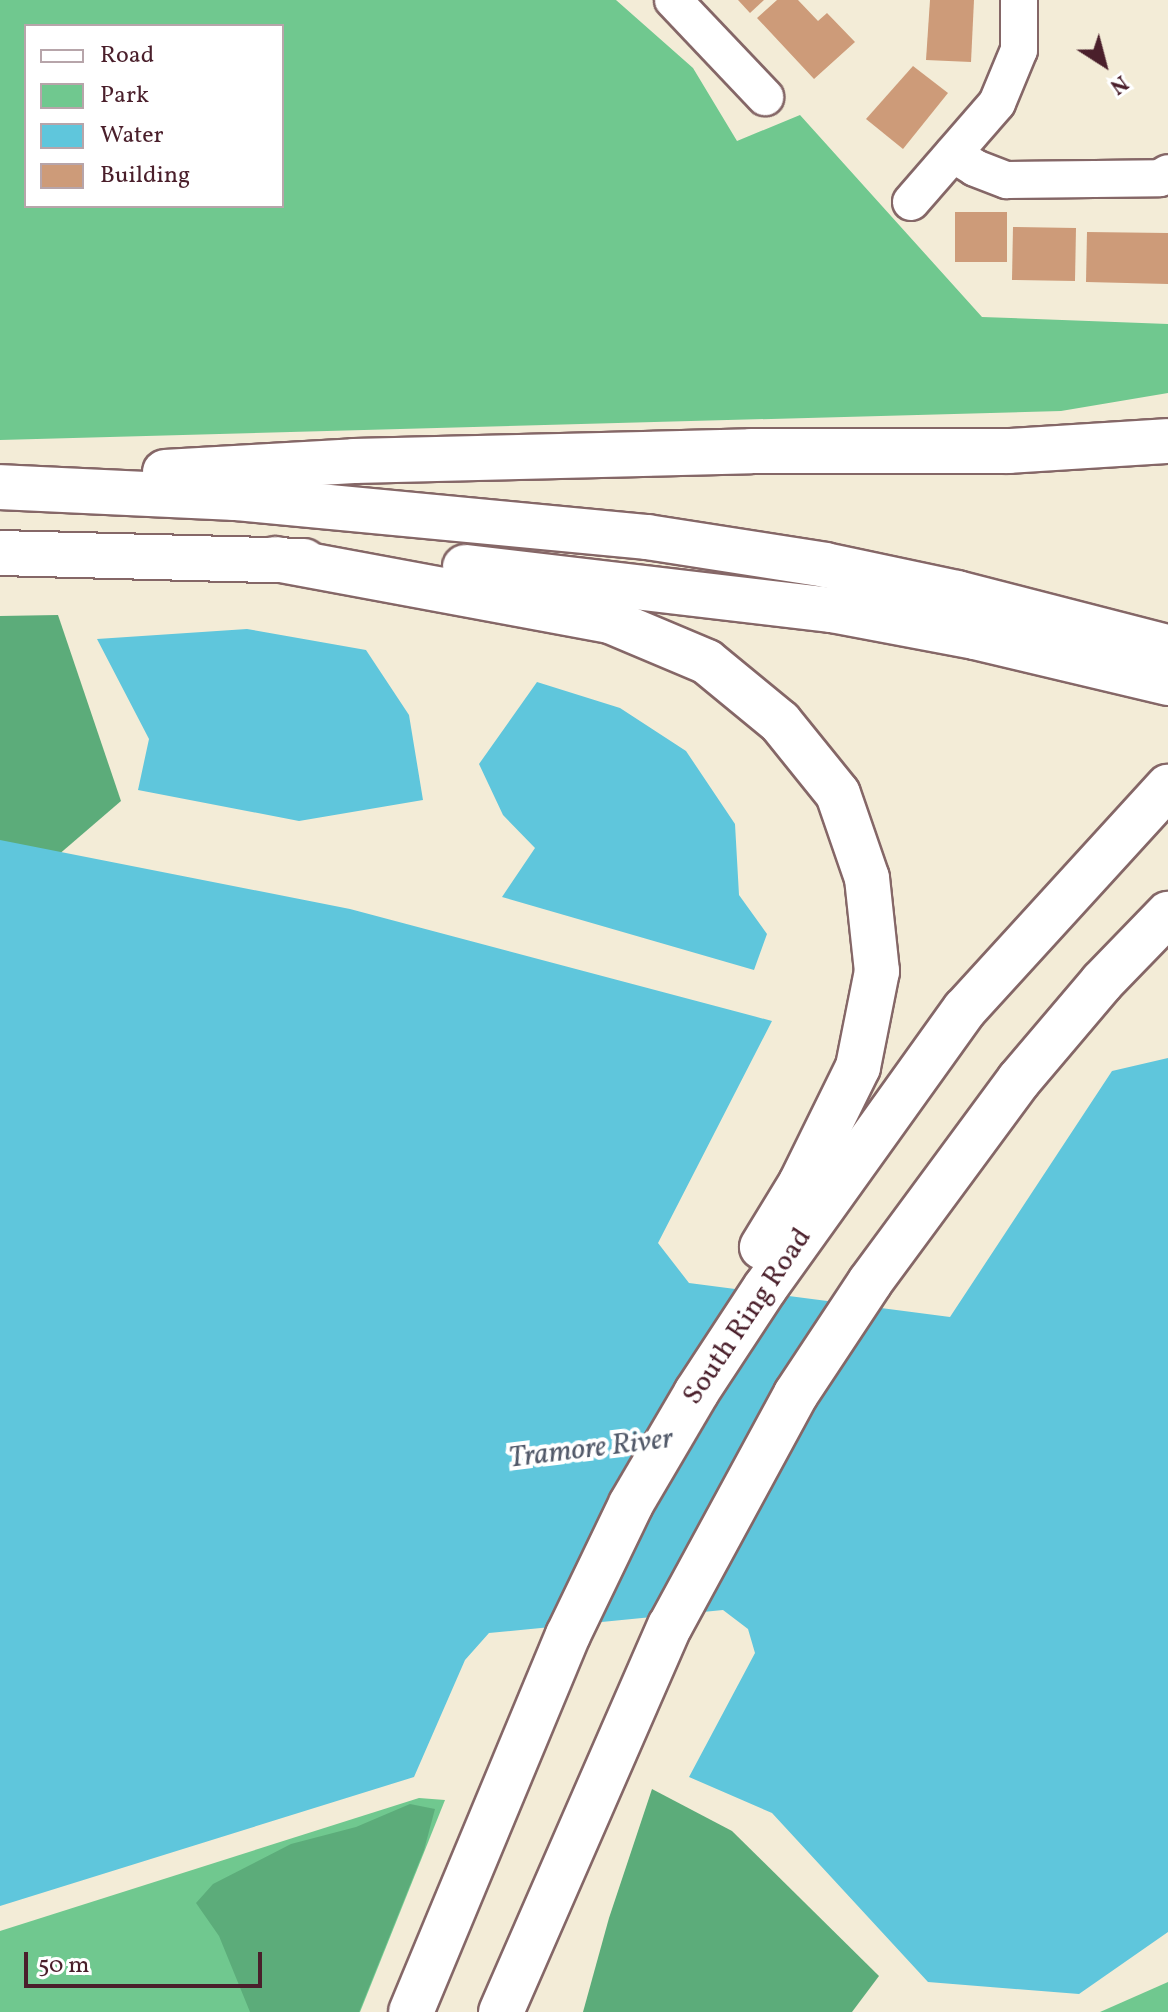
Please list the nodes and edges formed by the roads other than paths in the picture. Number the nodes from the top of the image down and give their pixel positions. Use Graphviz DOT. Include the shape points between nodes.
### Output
graph roads {
  1 [pos="673,0"];
  2 [pos="1019,0"];
  3 [pos="765,97"];
  4 [pos="953,154"];
  5 [pos="1168,173"];
  6 [pos="911,202"];
  7 [pos="1168,441"];
  8 [pos="18,487"];
  9 [pos="0,553"];
  10 [pos="275,559"];
  11 [pos="1168,647"];
  12 [pos="1168,683"];
  13 [pos="1168,787"];
  14 [pos="1168,914"];
  15 [pos="751,1288"];
  16 [pos="411,2012"];
  17 [pos="501,2012"];
  1 -- 3 [label="street"];
  2 -- 4 [label="street" via="1019,50 997,103"];
  4 -- 5 [label="street" via="1007,180 1160,178"];
  4 -- 6 [label="street"];
  7 -- 8 [label="highway" via="1009,451 751,451 260,464"];
  8 -- 11 [label="highway" via="250,499 647,537 825,565"];
  9 -- 10 [label="highway"];
  10 -- 12 [label="highway" via="504,570 831,610 975,637"];
  10 -- 15 [label="highway" via="610,621 707,662 780,722 838,794 867,878 877,971 858,1067"];
  13 -- 15 [label="highway, South Ring Road" via="965,1009"];
  14 -- 17 [label="highway" via="1019,1080 870,1282 796,1394 670,1626"];
  15 -- 16 [label="highway, South Ring Road" via="631,1504 568,1635"];
}
